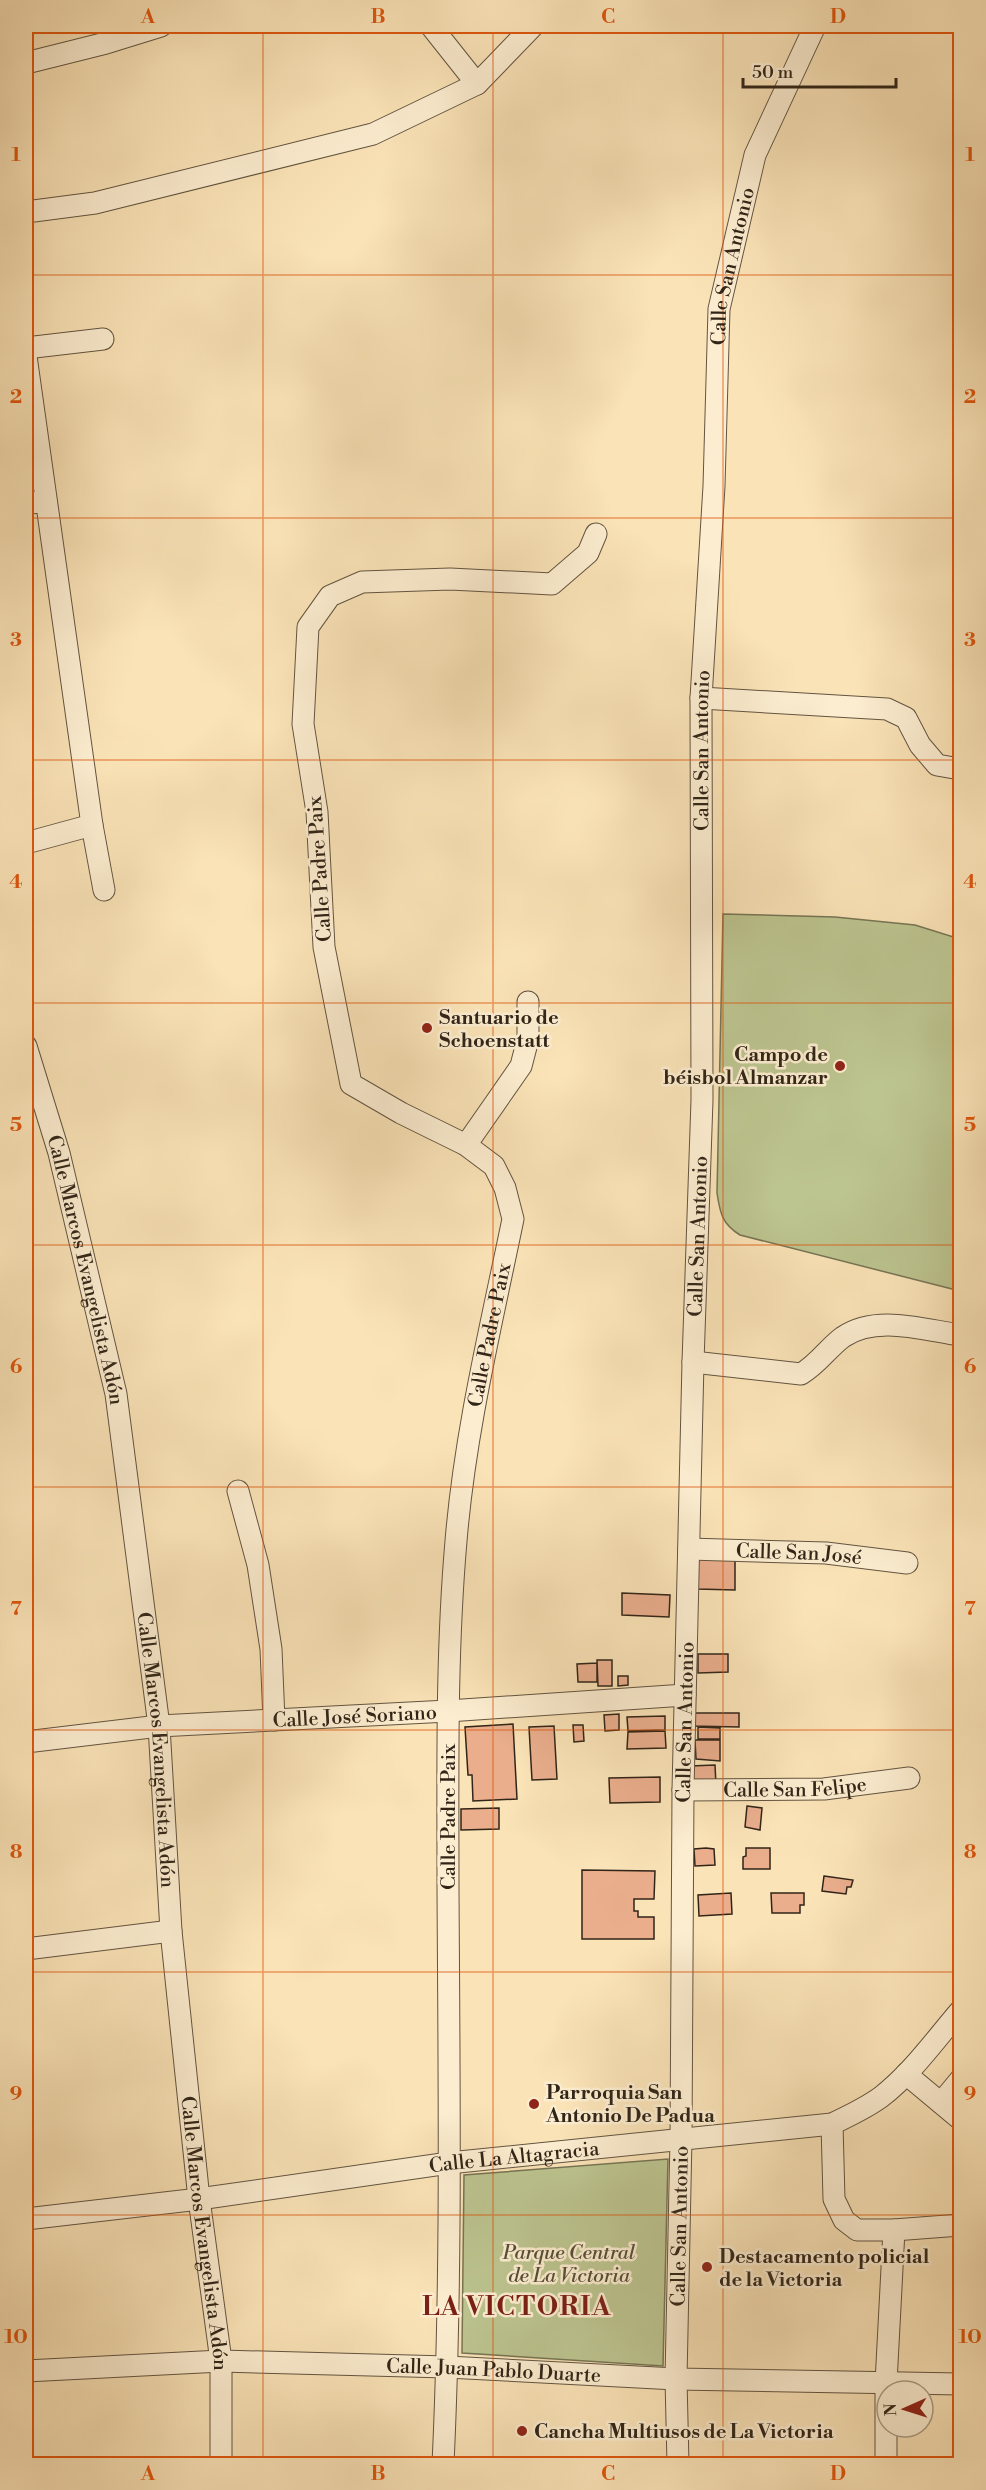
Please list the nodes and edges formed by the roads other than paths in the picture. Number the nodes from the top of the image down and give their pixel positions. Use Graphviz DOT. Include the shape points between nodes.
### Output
graph roads {
  1 [pos="161,26"];
  2 [pos="431,26"];
  3 [pos="533,26"];
  4 [pos="815,26"];
  5 [pos="107,34"];
  6 [pos="26,63"];
  7 [pos="477,84"];
  8 [pos="26,212"];
  9 [pos="103,339"];
  10 [pos="26,348"];
  11 [pos="26,356"];
  12 [pos="36,503"];
  13 [pos="596,534"];
  14 [pos="701,698"];
  15 [pos="960,770"];
  16 [pos="92,825"];
  17 [pos="26,843"];
  18 [pos="104,890"];
  19 [pos="528,1002"];
  20 [pos="26,1046"];
  21 [pos="466,1145"];
  22 [pos="960,1335"];
  23 [pos="693,1362"];
  24 [pos="238,1491"];
  25 [pos="688,1549"];
  26 [pos="907,1563"];
  27 [pos="685,1695"];
  28 [pos="448,1711"];
  29 [pos="274,1720"];
  30 [pos="159,1726"];
  31 [pos="26,1742"];
  32 [pos="909,1778"];
  33 [pos="682,1790"];
  34 [pos="171,1931"];
  35 [pos="26,1949"];
  36 [pos="960,2011"];
  37 [pos="906,2074"];
  38 [pos="960,2080"];
  39 [pos="941,2103"];
  40 [pos="960,2118"];
  41 [pos="832,2124"];
  42 [pos="681,2138"];
  43 [pos="449,2163"];
  44 [pos="199,2199"];
  45 [pos="26,2219"];
  46 [pos="960,2225"];
  47 [pos="894,2230"];
  48 [pos="221,2361"];
  49 [pos="447,2367"];
  50 [pos="26,2371"];
  51 [pos="676,2379"];
  52 [pos="886,2379"];
  53 [pos="875,2383"];
  54 [pos="935,2384"];
  55 [pos="960,2384"];
  56 [pos="886,2439"];
  57 [pos="221,2464"];
  58 [pos="443,2464"];
  59 [pos="678,2464"];
  60 [pos="886,2464"];
  1 -- 5 [label="street"];
  2 -- 7 [label="street"];
  3 -- 7 [label="street"];
  4 -- 14 [label="street, Calle San Antonio" via="756,154 719,309 714,486"];
  5 -- 6 [label="street"];
  7 -- 8 [label="street" via="373,134 95,203"];
  9 -- 10 [label="street"];
  11 -- 12 [label="street"];
  12 -- 16 [label="street"];
  13 -- 21 [label="street, Calle Padre Paix" via="588,553 552,584 450,579 362,582 330,596 308,627 303,724 317,812 324,947 351,1084"];
  14 -- 15 [label="street" via="887,709 906,718 920,745 937,765"];
  14 -- 23 [label="street, Calle San Antonio" via="702,1100"];
  16 -- 17 [label="street"];
  16 -- 18 [label="street"];
  19 -- 21 [label="street" via="528,1039 520,1066"];
  20 -- 30 [label="street, Calle Marcos Evangelista Adón" via="59,1153 116,1394"];
  21 -- 28 [label="street, Calle Padre Paix" via="494,1166 513,1219 470,1423 456,1541"];
  22 -- 23 [label="street" via="888,1325 862,1327 843,1337 801,1374"];
  23 -- 25 [label="street, Calle San Antonio"];
  24 -- 29 [label="street" via="258,1565 271,1649"];
  25 -- 26 [label="street, Calle San José" via="826,1553"];
  25 -- 27 [label="street, Calle San Antonio"];
  27 -- 28 [label="street, Calle José Soriano"];
  27 -- 33 [label="street, Calle San Antonio"];
  28 -- 29 [label="street, Calle José Soriano"];
  28 -- 43 [label="street, Calle Padre Paix"];
  29 -- 30 [label="street, Calle José Soriano"];
  30 -- 31 [label="street, Calle José Soriano"];
  30 -- 34 [label="street, Calle Marcos Evangelista Adón"];
  32 -- 33 [label="street, Calle San Felipe" via="824,1789"];
  33 -- 42 [label="street, Calle San Antonio"];
  34 -- 35 [label="street"];
  34 -- 44 [label="street, Calle Marcos Evangelista Adón"];
  36 -- 37 [label="street, Calle La Altagracia"];
  37 -- 39 [label="street"];
  37 -- 41 [label="street, Calle La Altagracia" via="882,2096"];
  38 -- 39 [label="street"];
  39 -- 40 [label="street"];
  41 -- 42 [label="street, Calle La Altagracia"];
  41 -- 47 [label="street" via="834,2199 844,2220 857,2230"];
  42 -- 43 [label="street, Calle La Altagracia"];
  42 -- 51 [label="street, Calle San Antonio"];
  43 -- 44 [label="street, Calle La Altagracia"];
  43 -- 49 [label="street, Calle Padre Paix"];
  44 -- 45 [label="street, Calle La Altagracia"];
  44 -- 48 [label="street, Calle Marcos Evangelista Adón"];
  46 -- 47 [label="street"];
  47 -- 52 [label="street"];
  48 -- 49 [label="street, Calle Juan Pablo Duarte"];
  48 -- 50 [label="street, Calle Juan Pablo Duarte"];
  48 -- 57 [label="street, Calle Marcos Evangelista Adón"];
  49 -- 51 [label="street, Calle Juan Pablo Duarte"];
  49 -- 58 [label="street, Calle Padre Paix"];
  51 -- 53 [label="street, Calle Juan Pablo Duarte"];
  51 -- 59 [label="street, Calle San Antonio"];
  54 -- 55 [label="street, Calle Juan Pablo Duarte"];
  56 -- 60 [label="street"];
}
